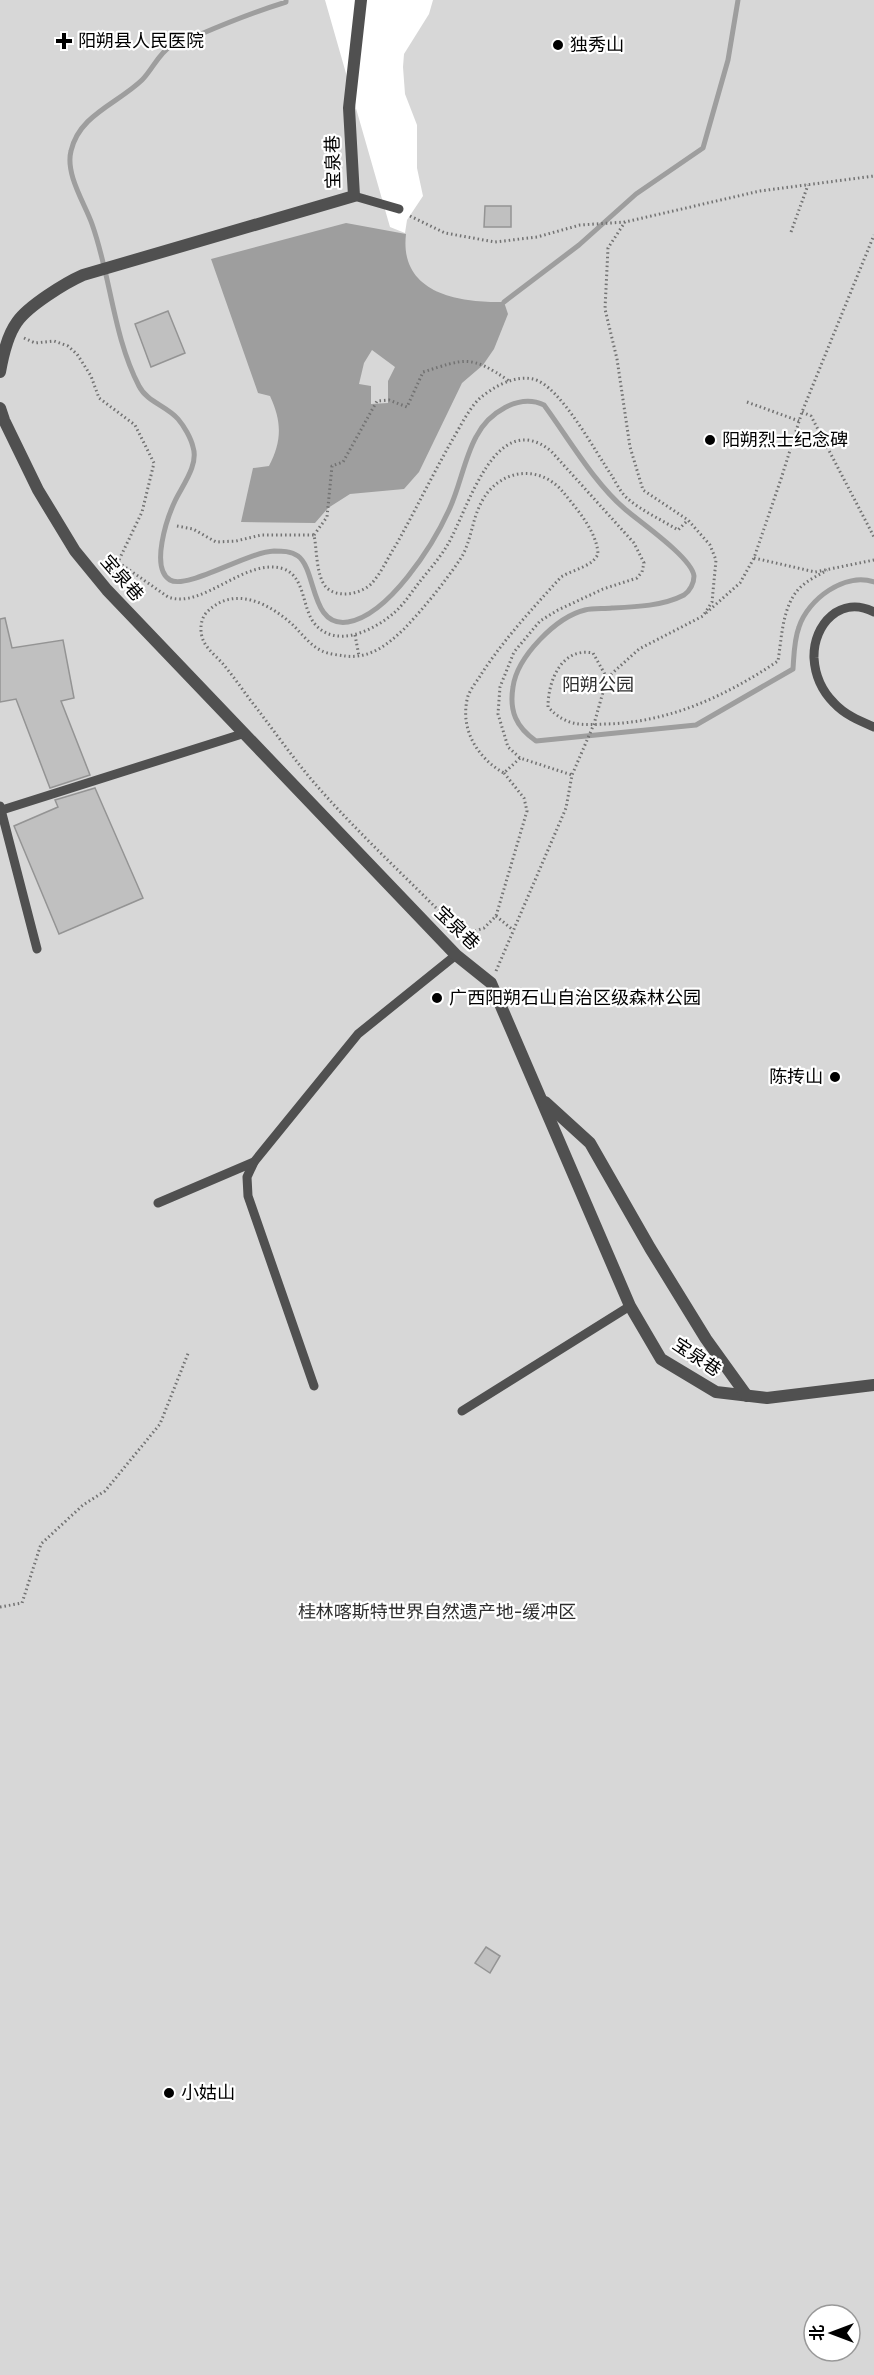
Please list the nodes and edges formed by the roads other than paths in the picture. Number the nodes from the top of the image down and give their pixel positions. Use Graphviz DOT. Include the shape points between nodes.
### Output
graph roads {
  1 [pos="361,0"];
  2 [pos="354,196"];
  3 [pos="399,209"];
  4 [pos="0,372"];
  5 [pos="0,408"];
  6 [pos="874,612"];
  7 [pos="874,727"];
  8 [pos="242,734"];
  9 [pos="1,807"];
  10 [pos="37,949"];
  11 [pos="456,955"];
  12 [pos="542,1099"];
  13 [pos="254,1162"];
  14 [pos="158,1203"];
  15 [pos="630,1306"];
  16 [pos="874,1385"];
  17 [pos="314,1386"];
  18 [pos="747,1396"];
  19 [pos="462,1411"];
  1 -- 2 [label="street, 宝泉巷" via="349,108"];
  2 -- 3 [label="lane"];
  2 -- 4 [label="street, 宝泉巷" via="62,284 15,326"];
  5 -- 8 [label="street, 宝泉巷" via="38,490 75,551 107,591"];
  6 -- 7 [label="lane" via="859,606 834,612 814,647 818,679 834,704"];
  8 -- 9 [label="lane"];
  8 -- 11 [label="street, 宝泉巷"];
  9 -- 10 [label="lane"];
  11 -- 12 [label="street, 宝泉巷" via="491,983"];
  11 -- 13 [label="lane" via="358,1034"];
  12 -- 15 [label="street, 宝泉巷"];
  12 -- 18 [label="street" via="590,1143 706,1340"];
  13 -- 14 [label="lane"];
  13 -- 17 [label="lane" via="247,1177 248,1196"];
  15 -- 18 [label="street, 宝泉巷" via="661,1359 716,1392"];
  15 -- 19 [label="lane"];
  16 -- 18 [label="street, 宝泉巷" via="767,1398"];
}
